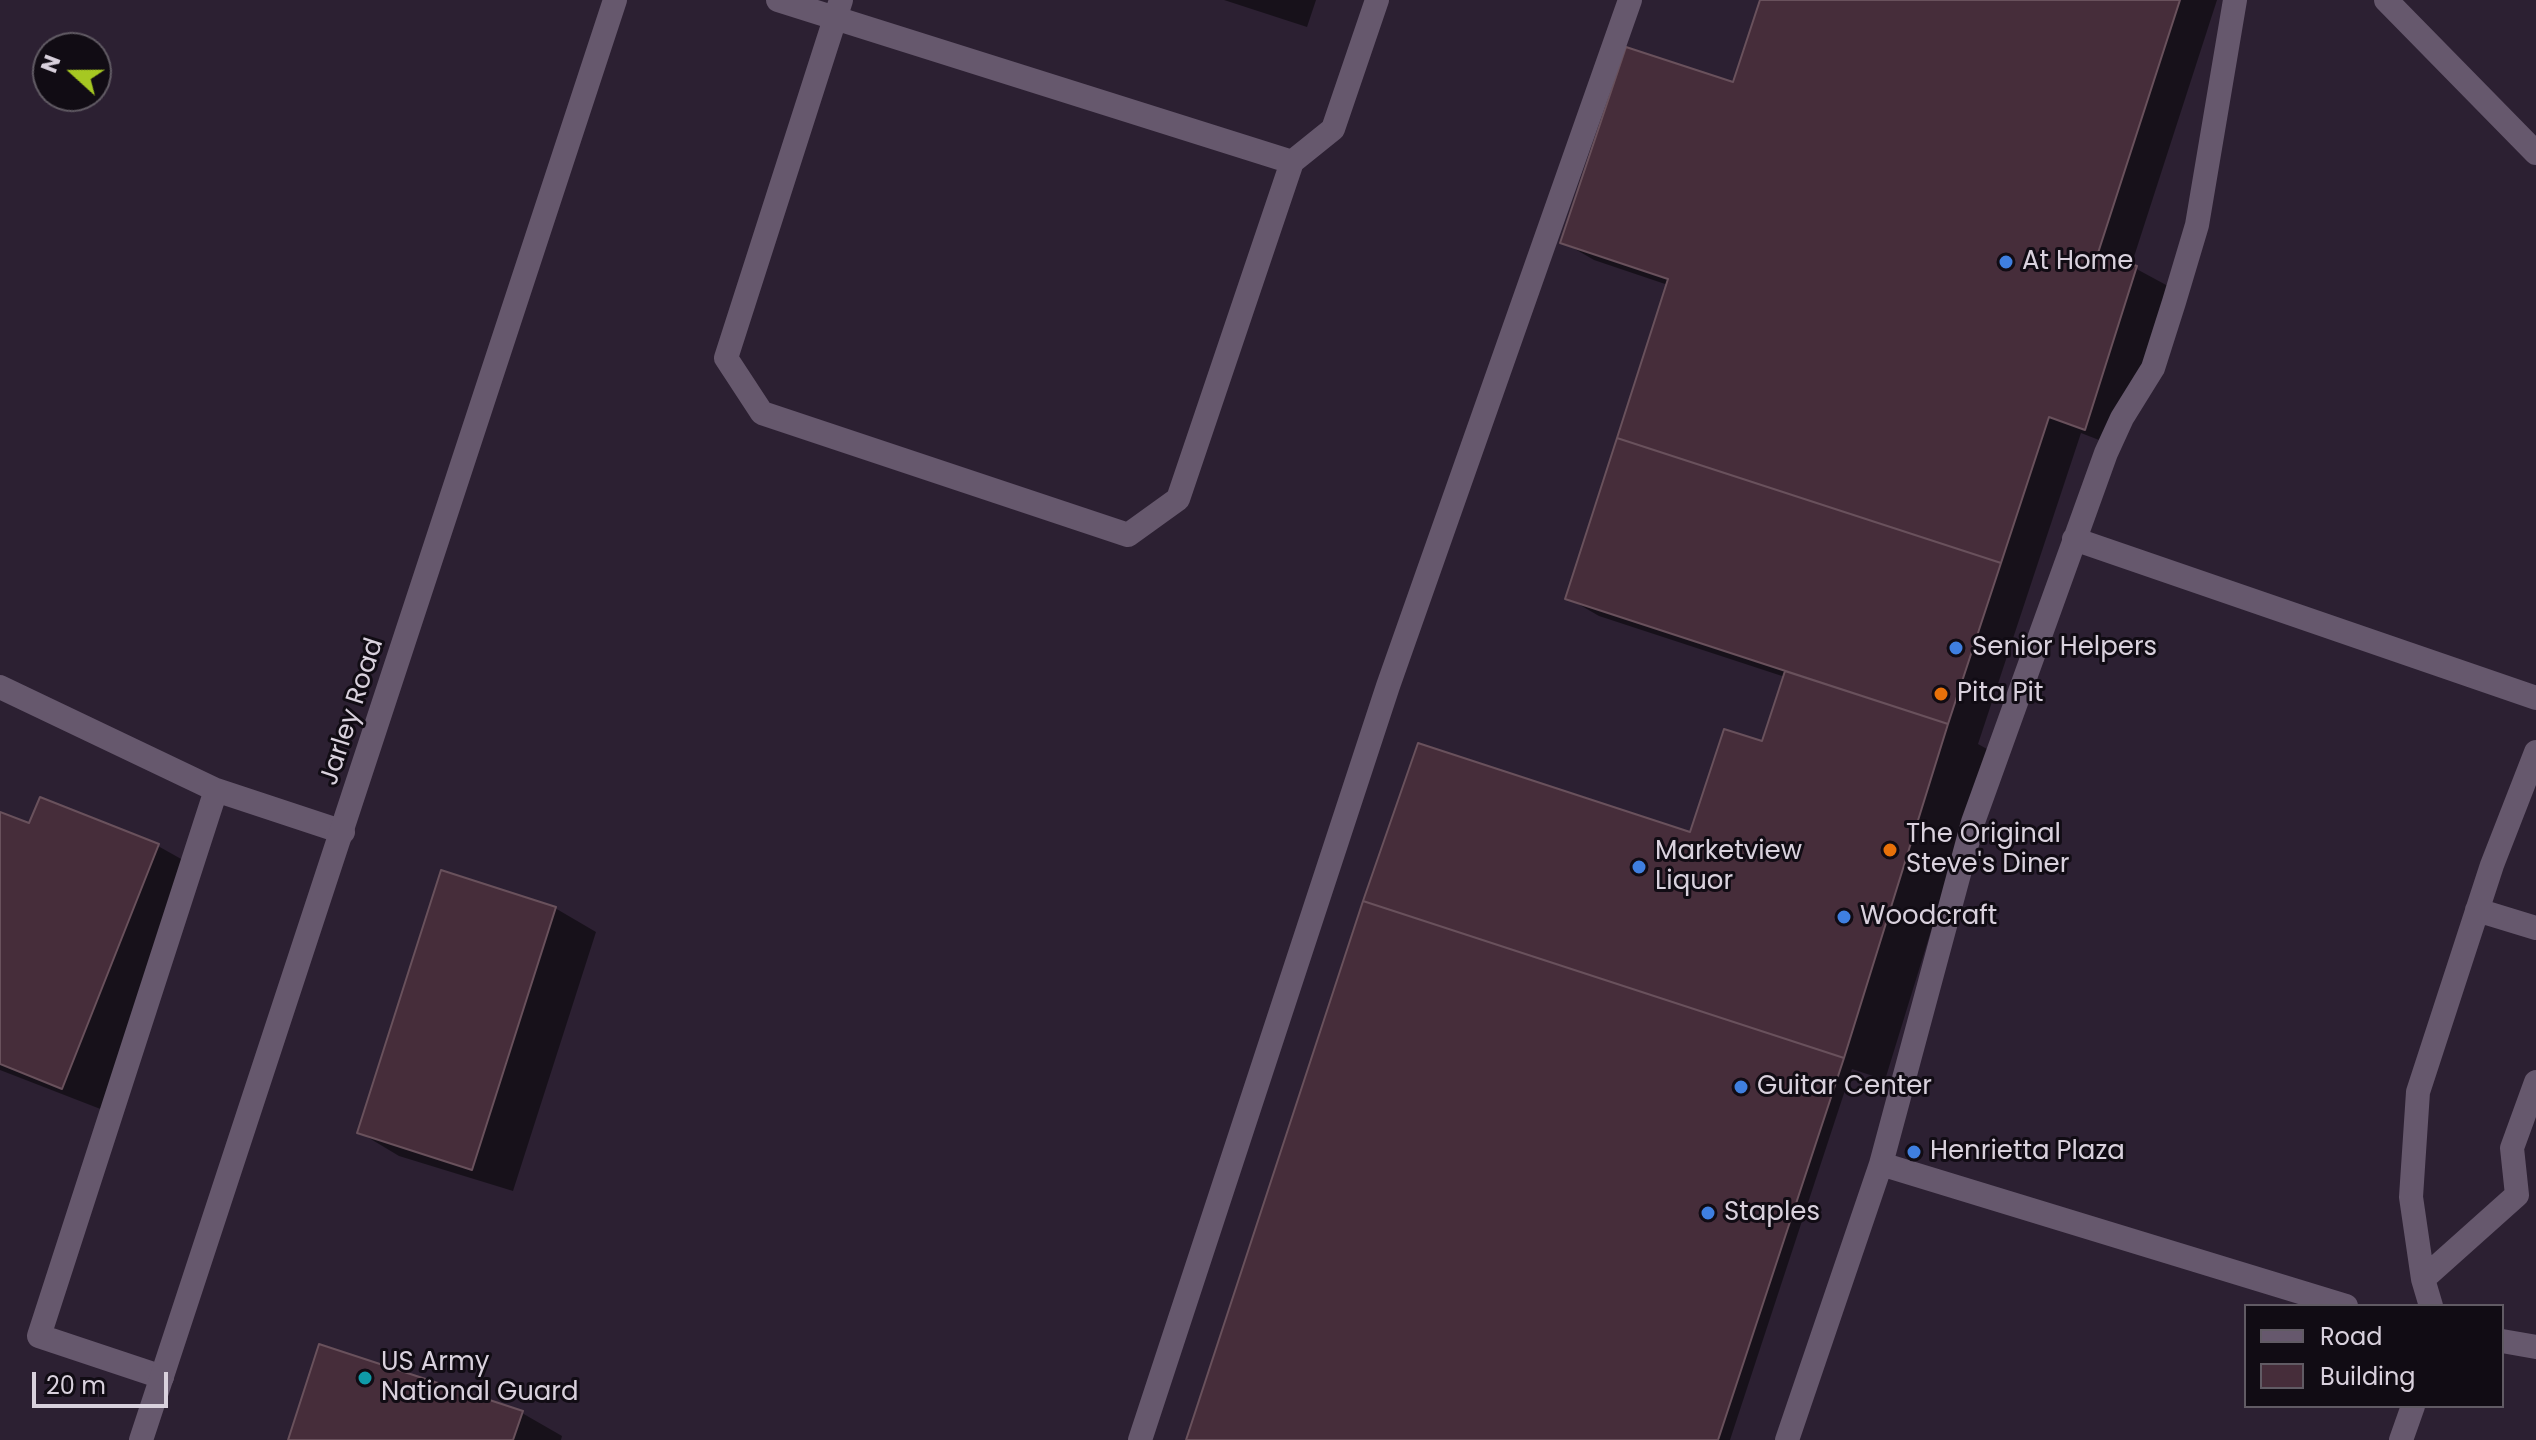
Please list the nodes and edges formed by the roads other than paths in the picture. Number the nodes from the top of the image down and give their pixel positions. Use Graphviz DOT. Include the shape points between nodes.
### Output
graph roads {
  1 [pos="615,0"];
  2 [pos="778,0"];
  3 [pos="1377,0"];
  4 [pos="1630,0"];
  5 [pos="2235,0"];
  6 [pos="2386,0"];
  7 [pos="838,9"];
  8 [pos="2536,153"];
  9 [pos="1292,162"];
  10 [pos="2074,539"];
  11 [pos="0,687"];
  12 [pos="2536,698"];
  13 [pos="2535,754"];
  14 [pos="216,790"];
  15 [pos="343,832"];
  16 [pos="2477,910"];
  17 [pos="2536,928"];
  18 [pos="2536,1082"];
  19 [pos="1881,1164"];
  20 [pos="2526,1199"];
  21 [pos="2423,1279"];
  22 [pos="2339,1304"];
  23 [pos="2430,1304"];
  24 [pos="2504,1341"];
  25 [pos="2536,1347"];
  26 [pos="162,1377"];
  27 [pos="2412,1408"];
  28 [pos="141,1440"];
  29 [pos="1140,1440"];
  30 [pos="1787,1440"];
  31 [pos="2401,1440"];
  1 -- 15 [label="street, Jarley Road"];
  2 -- 7 [label="street"];
  3 -- 9 [label="street" via="1333,129"];
  4 -- 29 [label="street" via="1388,686"];
  5 -- 10 [label="street" via="2197,225 2153,368 2122,418"];
  6 -- 8 [label="street"];
  7 -- 9 [label="street"];
  7 -- 9 [label="street" via="726,358 762,413 1128,535 1178,499"];
  10 -- 12 [label="street"];
  10 -- 19 [label="street" via="1973,822"];
  11 -- 14 [label="street"];
  13 -- 16 [label="street"];
  14 -- 15 [label="street"];
  14 -- 26 [label="street" via="39,1336"];
  15 -- 26 [label="street, Jarley Road"];
  16 -- 17 [label="street"];
  16 -- 21 [label="street" via="2418,1092 2411,1197"];
  18 -- 20 [label="street" via="2512,1148"];
  19 -- 22 [label="street"];
  19 -- 30 [label="street"];
  20 -- 21 [label="street"];
  21 -- 23 [label="street"];
  24 -- 25 [label="street"];
  26 -- 28 [label="street, Jarley Road"];
  27 -- 31 [label="street"];
}
